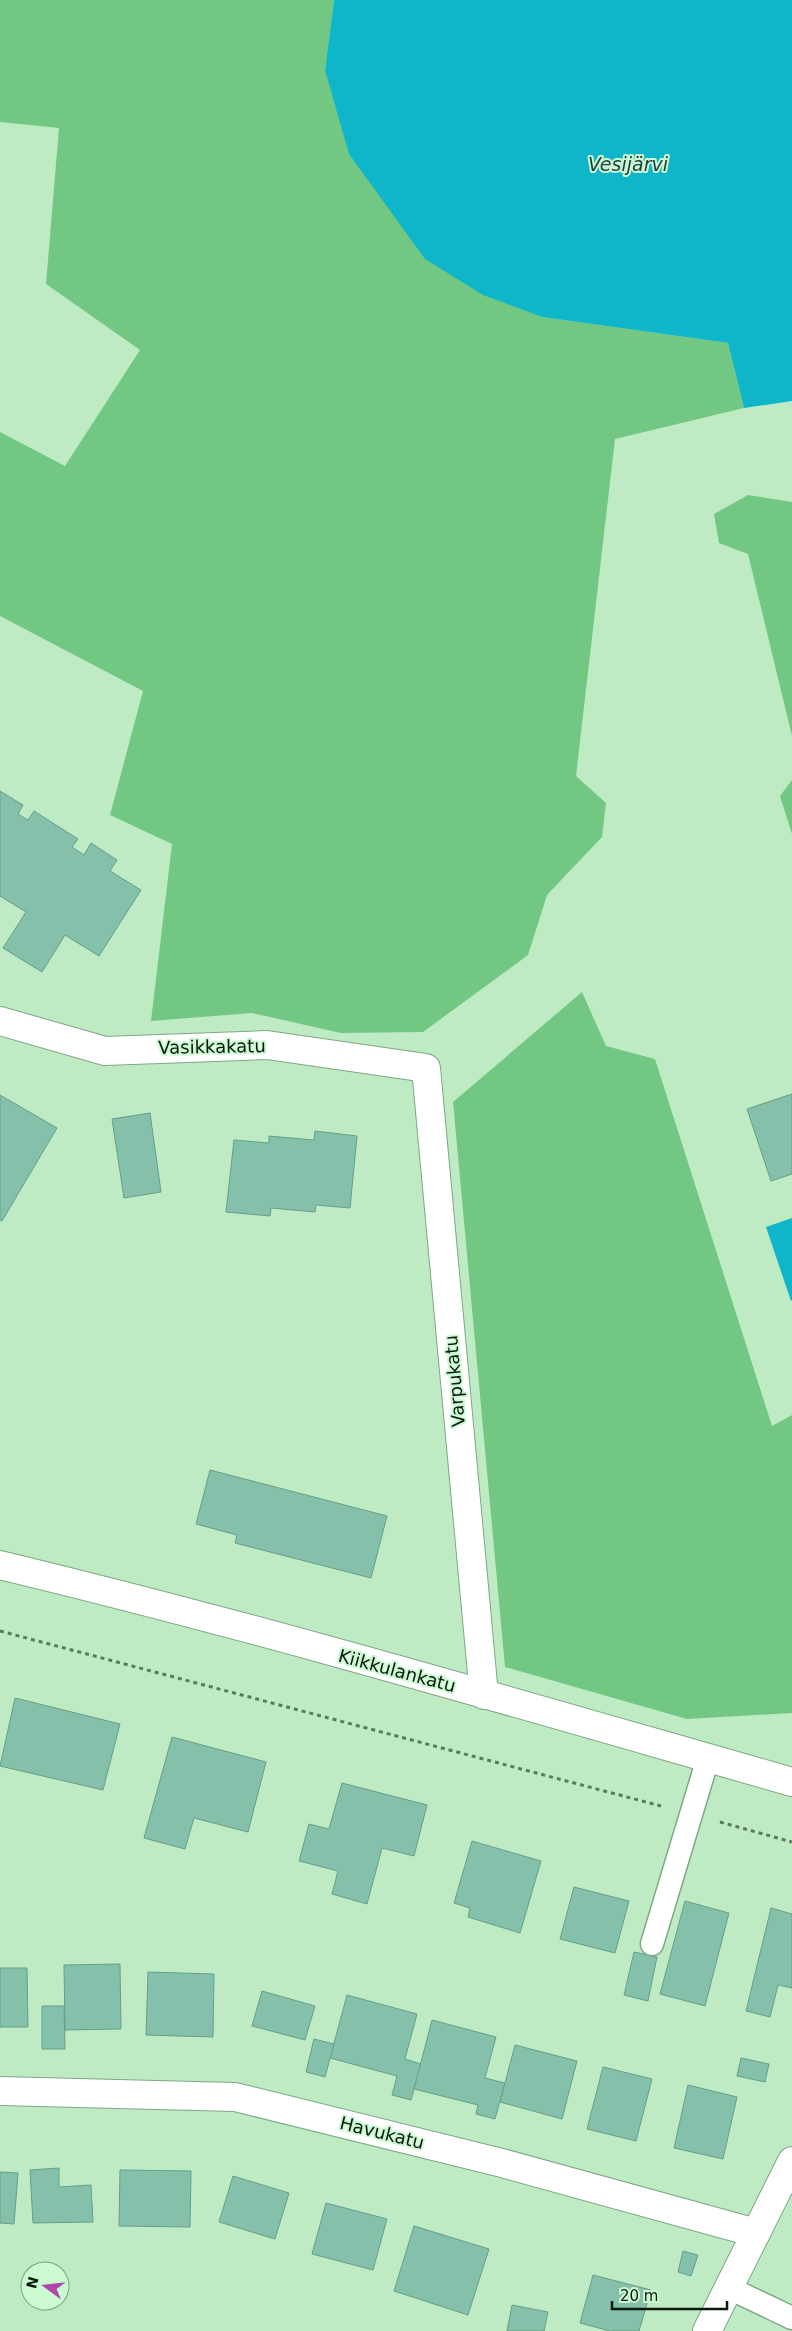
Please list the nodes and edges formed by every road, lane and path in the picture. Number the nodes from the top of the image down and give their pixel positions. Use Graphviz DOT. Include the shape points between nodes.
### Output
graph roads {
  1 [pos="0,1021"];
  2 [pos="426,1068"];
  3 [pos="0,1565"];
  4 [pos="0,1631"];
  5 [pos="484,1695"];
  6 [pos="708,1758"];
  7 [pos="792,1782"];
  8 [pos="690,1814"];
  9 [pos="792,1842"];
  10 [pos="652,1944"];
  11 [pos="0,2091"];
  12 [pos="792,2161"];
  13 [pos="756,2232"];
  14 [pos="729,2288"];
  15 [pos="792,2318"];
  16 [pos="707,2331"];
  1 -- 2 [label="street, Vasikkakatu" via="105,1051 266,1045"];
  2 -- 5 [label="street, Varpukatu"];
  3 -- 5 [label="street, Kiikkulankatu"];
  4 -- 8 [label="path"];
  5 -- 6 [label="street, Kiikkulankatu"];
  6 -- 7 [label="street, Kiikkulankatu"];
  6 -- 8 [label="lane"];
  8 -- 9 [label="path"];
  8 -- 10 [label="lane"];
  11 -- 13 [label="street, Havukatu" via="235,2097 502,2163"];
  12 -- 13 [label="street"];
  13 -- 14 [label="street"];
  14 -- 15 [label="lane"];
  14 -- 16 [label="street"];
}
